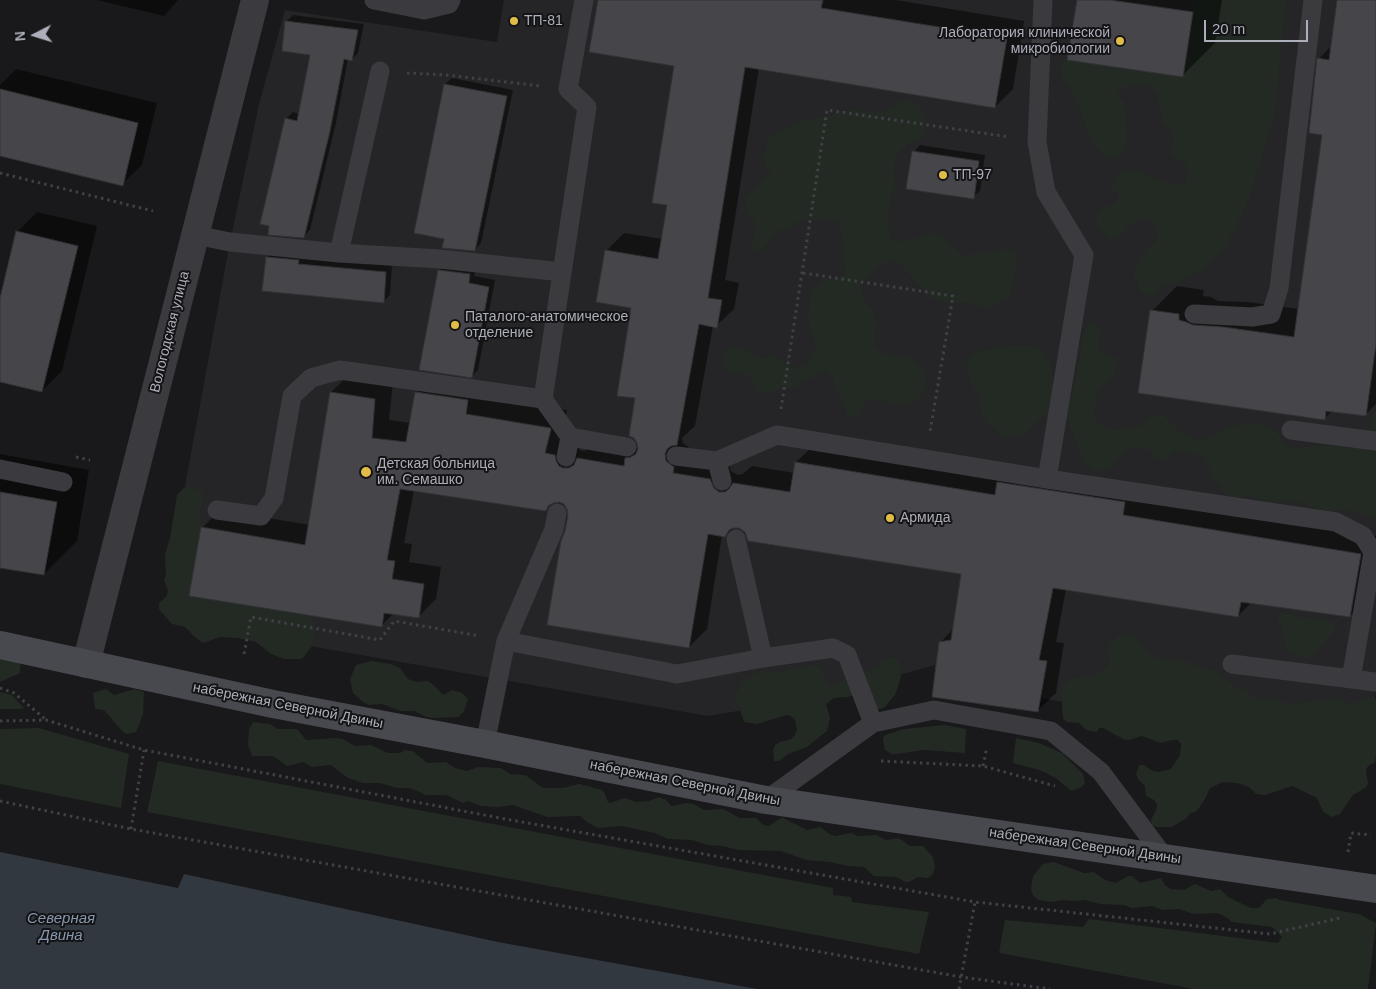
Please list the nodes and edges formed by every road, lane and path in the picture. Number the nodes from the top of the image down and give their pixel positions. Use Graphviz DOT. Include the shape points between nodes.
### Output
graph roads {
  1 [pos="255,0"];
  2 [pos="374,0"];
  3 [pos="452,0"];
  4 [pos="584,0"];
  5 [pos="1043,0"];
  6 [pos="1313,0"];
  7 [pos="380,71"];
  8 [pos="568,89"];
  9 [pos="1037,142"];
  10 [pos="0,174"];
  11 [pos="153,211"];
  12 [pos="195,235"];
  13 [pos="339,253"];
  14 [pos="562,272"];
  15 [pos="803,273"];
  16 [pos="1194,314"];
  17 [pos="543,399"];
  18 [pos="1291,430"];
  19 [pos="777,435"];
  20 [pos="570,437"];
  21 [pos="1376,441"];
  22 [pos="627,447"];
  23 [pos="676,456"];
  24 [pos="566,457"];
  25 [pos="925,460"];
  26 [pos="717,461"];
  27 [pos="0,469"];
  28 [pos="1047,479"];
  29 [pos="722,481"];
  30 [pos="64,482"];
  31 [pos="217,510"];
  32 [pos="557,513"];
  33 [pos="736,539"];
  34 [pos="506,641"];
  35 [pos="0,645"];
  36 [pos="244,654"];
  37 [pos="763,658"];
  38 [pos="86,664"];
  39 [pos="1232,664"];
  40 [pos="1351,678"];
  41 [pos="1376,682"];
  42 [pos="0,688"];
  43 [pos="46,720"];
  44 [pos="0,721"];
  45 [pos="874,723"];
  46 [pos="486,744"];
  47 [pos="144,750"];
  48 [pos="881,761"];
  49 [pos="1055,786"];
  50 [pos="0,800"];
  51 [pos="766,800"];
  52 [pos="131,829"];
  53 [pos="1351,833"];
  54 [pos="1371,835"];
  55 [pos="1165,858"];
  56 [pos="1376,890"];
  57 [pos="975,902"];
  58 [pos="1347,916"];
  59 [pos="961,977"];
  60 [pos="959,989"];
  61 [pos="1050,989"];
  1 -- 12 [label="street, Вологодская улица"];
  2 -- 3 [label="lane" via="424,10 449,4"];
  4 -- 8 [label="lane"];
  5 -- 9 [label="lane"];
  6 -- 16 [label="lane" via="1279,288 1270,314"];
  7 -- 8 [label="path"];
  7 -- 13 [label="lane"];
  8 -- 14 [label="lane" via="588,107"];
  9 -- 15 [label="path" via="827,110"];
  9 -- 28 [label="lane" via="1046,192 1084,255"];
  10 -- 11 [label="path"];
  12 -- 13 [label="lane" via="230,242"];
  12 -- 38 [label="street, Вологодская улица"];
  13 -- 14 [label="lane" via="440,259"];
  14 -- 17 [label="lane"];
  15 -- 19 [label="path"];
  15 -- 25 [label="path" via="952,296"];
  17 -- 20 [label="lane"];
  17 -- 31 [label="lane" via="340,370 311,378 292,396 274,498 261,516"];
  18 -- 21 [label="lane"];
  19 -- 25 [label="lane"];
  19 -- 26 [label="lane"];
  20 -- 22 [label="lane"];
  20 -- 24 [label="lane"];
  23 -- 26 [label="lane"];
  25 -- 28 [label="lane"];
  26 -- 29 [label="lane"];
  27 -- 30 [label="lane"];
  28 -- 40 [label="lane" via="1336,522 1363,536 1373,552"];
  32 -- 34 [label="lane" via="554,529"];
  33 -- 37 [label="lane"];
  34 -- 36 [label="path" via="394,621 380,640 251,617"];
  34 -- 37 [label="lane" via="677,674"];
  34 -- 46 [label="lane"];
  35 -- 38 [label="street, набережная Северной Двины"];
  37 -- 45 [label="lane" via="833,648 847,655"];
  38 -- 46 [label="street, набережная Северной Двины" via="273,704"];
  39 -- 40 [label="lane"];
  40 -- 41 [label="lane"];
  42 -- 43 [label="path" via="14,693"];
  43 -- 44 [label="path"];
  43 -- 47 [label="path"];
  45 -- 51 [label="lane"];
  45 -- 55 [label="lane" via="934,710 1051,731 1101,772"];
  46 -- 51 [label="street, набережная Северной Двины"];
  47 -- 52 [label="path"];
  47 -- 57 [label="path" via="505,819"];
  48 -- 49 [label="path" via="983,766"];
  50 -- 52 [label="path"];
  51 -- 55 [label="street, набережная Северной Двины"];
  52 -- 59 [label="path"];
  53 -- 54 [label="path"];
  55 -- 56 [label="street, набережная Северной Двины"];
  57 -- 58 [label="path" via="1270,934"];
  57 -- 59 [label="path"];
  59 -- 60 [label="path"];
  59 -- 61 [label="path"];
}
